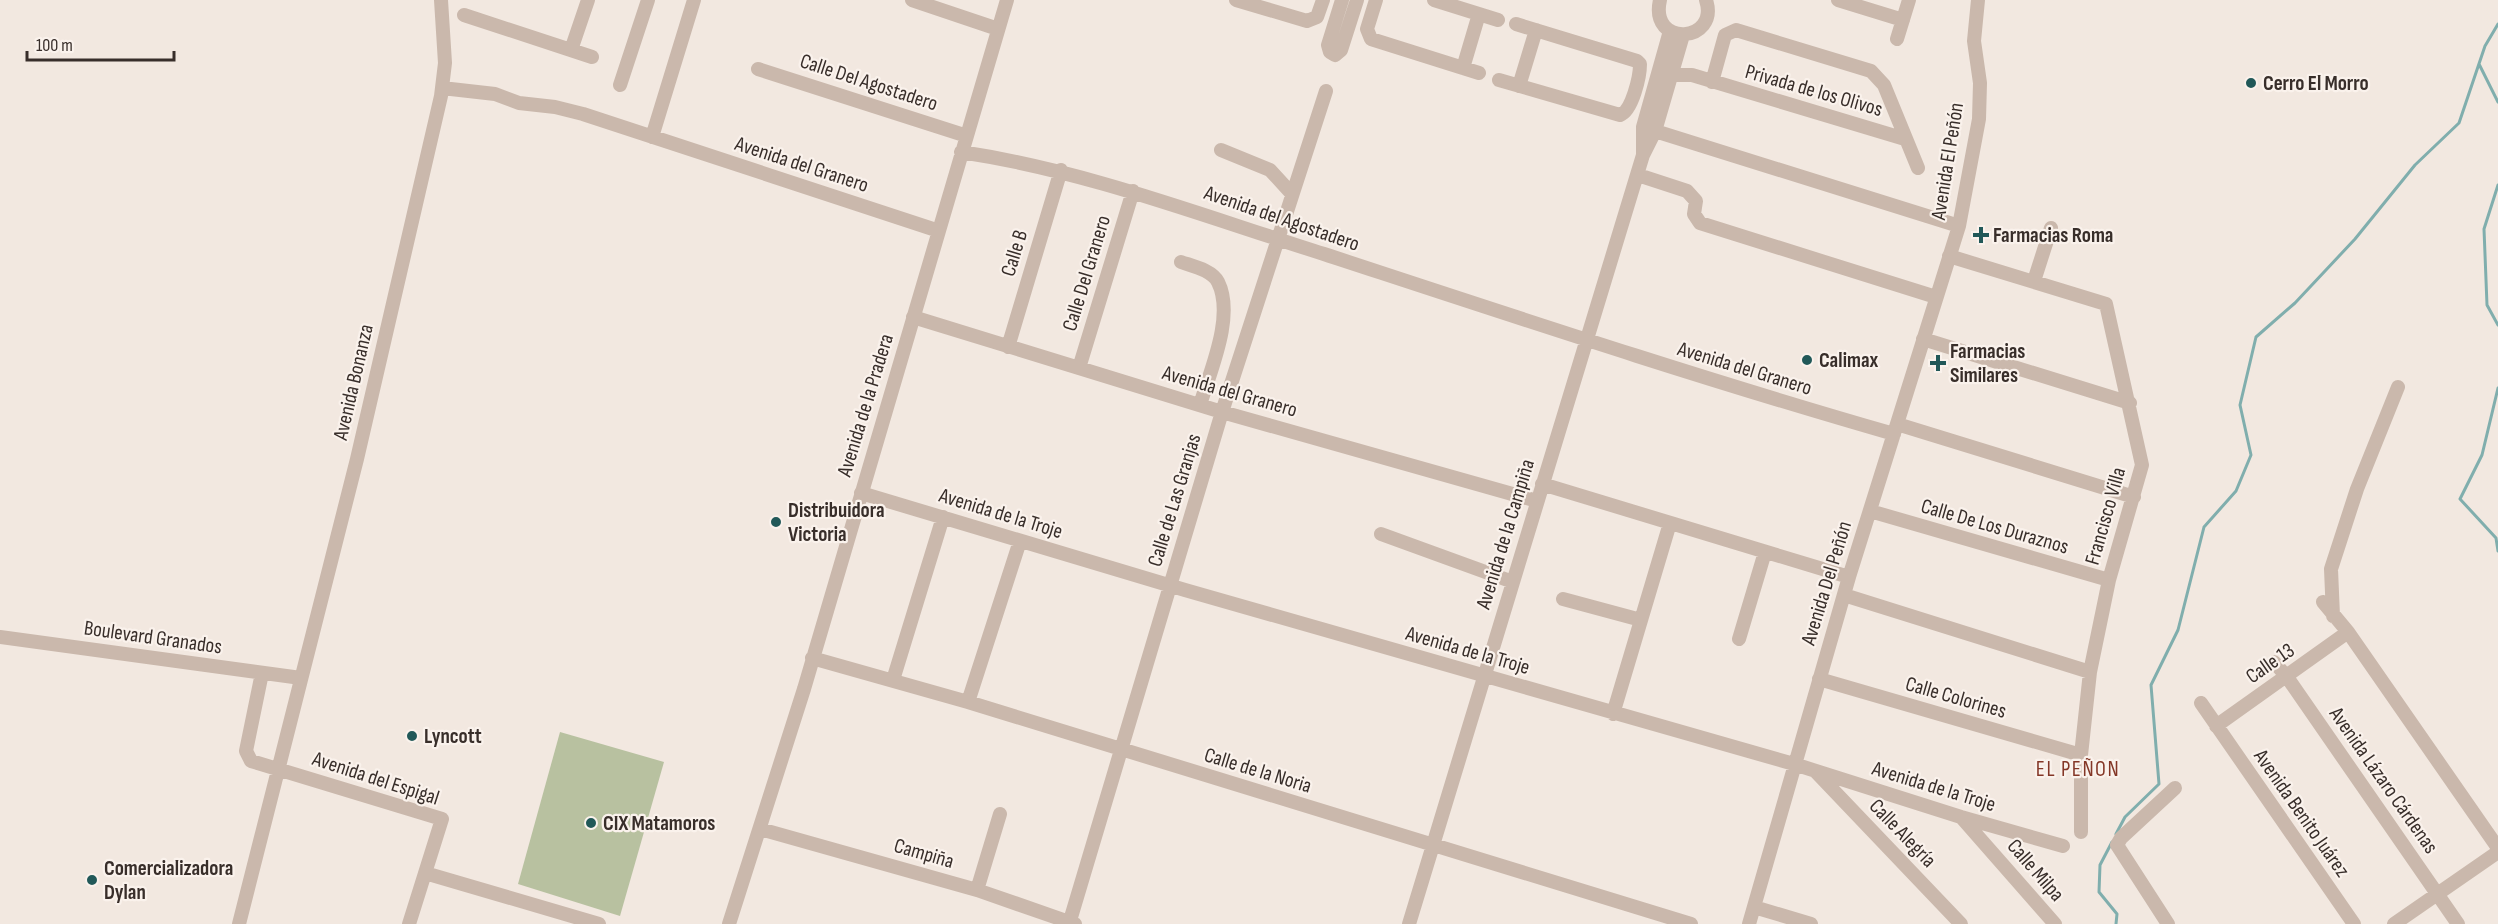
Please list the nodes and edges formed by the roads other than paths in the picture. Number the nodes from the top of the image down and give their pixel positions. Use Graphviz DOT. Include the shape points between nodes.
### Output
graph roads {
  1 [pos="441,0"];
  2 [pos="588,0"];
  3 [pos="648,0"];
  4 [pos="694,0"];
  5 [pos="912,0"];
  6 [pos="1236,0"];
  7 [pos="1434,0"];
  8 [pos="1659,0"];
  9 [pos="1706,0"];
  10 [pos="1838,0"];
  11 [pos="1909,0"];
  12 [pos="1978,0"];
  13 [pos="1003,1"];
  14 [pos="1340,2"];
  15 [pos="1374,6"];
  16 [pos="1479,14"];
  17 [pos="464,15"];
  18 [pos="1498,20"];
  19 [pos="1903,20"];
  20 [pos="1516,24"];
  21 [pos="998,29"];
  22 [pos="1536,30"];
  23 [pos="1676,33"];
  24 [pos="1898,39"];
  25 [pos="571,50"];
  26 [pos="592,57"];
  27 [pos="1463,68"];
  28 [pos="758,69"];
  29 [pos="1673,69"];
  30 [pos="1479,73"];
  31 [pos="1499,80"];
  32 [pos="1712,81"];
  33 [pos="1648,84"];
  34 [pos="620,85"];
  35 [pos="1519,86"];
  36 [pos="442,88"];
  37 [pos="1326,91"];
  38 [pos="1654,112"];
  39 [pos="1655,131"];
  40 [pos="967,136"];
  41 [pos="652,137"];
  42 [pos="1905,139"];
  43 [pos="1221,150"];
  44 [pos="961,152"];
  45 [pos="1643,156"];
  46 [pos="1918,168"];
  47 [pos="1061,171"];
  48 [pos="1638,175"];
  49 [pos="1133,191"];
  50 [pos="1292,194"];
  51 [pos="1959,226"];
  52 [pos="2051,228"];
  53 [pos="939,231"];
  54 [pos="1276,239"];
  55 [pos="1949,256"];
  56 [pos="1181,262"];
  57 [pos="2034,281"];
  58 [pos="1936,297"];
  59 [pos="913,317"];
  60 [pos="1586,339"];
  61 [pos="1923,339"];
  62 [pos="1008,347"];
  63 [pos="1079,368"];
  64 [pos="2398,387"];
  65 [pos="2130,403"];
  66 [pos="1200,405"];
  67 [pos="1222,411"];
  68 [pos="1895,429"];
  69 [pos="1542,484"];
  70 [pos="861,493"];
  71 [pos="2134,497"];
  72 [pos="1537,501"];
  73 [pos="1870,512"];
  74 [pos="943,517"];
  75 [pos="1670,523"];
  76 [pos="1381,534"];
  77 [pos="1020,541"];
  78 [pos="1765,552"];
  79 [pos="1849,577"];
  80 [pos="2109,580"];
  81 [pos="1513,582"];
  82 [pos="1170,586"];
  83 [pos="1844,595"];
  84 [pos="1563,599"];
  85 [pos="2323,602"];
  86 [pos="2334,616"];
  87 [pos="1641,620"];
  88 [pos="2348,632"];
  89 [pos="0,637"];
  90 [pos="1739,639"];
  91 [pos="812,658"];
  92 [pos="2274,662"];
  93 [pos="2090,672"];
  94 [pos="262,673"];
  95 [pos="1485,676"];
  96 [pos="2288,677"];
  97 [pos="301,678"];
  98 [pos="1819,679"];
  99 [pos="893,680"];
  100 [pos="969,702"];
  101 [pos="2201,703"];
  102 [pos="1613,714"];
  103 [pos="2216,726"];
  104 [pos="1120,749"];
  105 [pos="2081,755"];
  106 [pos="1794,764"];
  107 [pos="279,769"];
  108 [pos="1815,771"];
  109 [pos="2175,788"];
  110 [pos="1000,814"];
  111 [pos="1961,817"];
  112 [pos="760,829"];
  113 [pos="2081,832"];
  114 [pos="1432,846"];
  115 [pos="2063,846"];
  116 [pos="2498,850"];
  117 [pos="425,873"];
  118 [pos="977,890"];
  119 [pos="2437,892"];
  120 [pos="1754,907"];
  121 [pos="1071,923"];
  122 [pos="239,924"];
  123 [pos="409,924"];
  124 [pos="599,924"];
  125 [pos="729,924"];
  126 [pos="1409,924"];
  127 [pos="1691,924"];
  128 [pos="1749,924"];
  129 [pos="1810,924"];
  130 [pos="1962,924"];
  131 [pos="2055,924"];
  132 [pos="2168,924"];
  133 [pos="2354,924"];
  134 [pos="2394,924"];
  135 [pos="2458,924"];
  1 -- 36 [label="street, Avenida Bonanza" via="445,63"];
  2 -- 25 [label="street"];
  3 -- 34 [label="street"];
  4 -- 41 [label="street"];
  5 -- 21 [label="street"];
  6 -- 14 [label="street" via="1307,21"];
  7 -- 16 [label="street"];
  8 -- 23 [label="street" via="1659,18"];
  9 -- 23 [label="street" via="1704,23 1695,32"];
  10 -- 19 [label="street"];
  11 -- 19 [label="street"];
  12 -- 51 [label="street, Avenida El Peñón" via="1974,41 1980,83 1979,119"];
  13 -- 21 [label="street, Avenida de la Pradera"];
  14 -- 15 [label="street"];
  15 -- 27 [label="street" via="1366,29 1371,39"];
  16 -- 18 [label="street"];
  16 -- 27 [label="street"];
  17 -- 25 [label="street"];
  19 -- 24 [label="street"];
  20 -- 22 [label="street"];
  21 -- 40 [label="street, Avenida de la Pradera"];
  22 -- 33 [label="street" via="1637,61"];
  22 -- 35 [label="street"];
  23 -- 29 [label="street, Avenida de la Campiña"];
  23 -- 33 [label="street, Avenida de la Campiña"];
  25 -- 26 [label="street"];
  27 -- 30 [label="street"];
  28 -- 40 [label="street, Calle Del Agostadero"];
  29 -- 32 [label="street, Privada de los Olivos"];
  29 -- 33 [label="street, Avenida de la Campiña"];
  31 -- 35 [label="street"];
  32 -- 42 [label="street, Privada de los Olivos"];
  32 -- 42 [label="street, Privada de los Olivos" via="1725,34 1736,30 1748,33 1871,71 1884,85"];
  33 -- 35 [label="street" via="1620,116"];
  33 -- 38 [label="street, Avenida de la Campiña"];
  36 -- 41 [label="street, Avenida del Granero" via="555,107"];
  36 -- 97 [label="street, Avenida Bonanza" via="362,436"];
  37 -- 50 [label="street, Calle de Las Granjas"];
  38 -- 39 [label="street, Avenida de la Campiña"];
  38 -- 45 [label="street, Avenida de la Campiña" via="1642,140"];
  39 -- 45 [label="street, Avenida de la Campiña"];
  39 -- 51 [label="street"];
  40 -- 44 [label="street, Avenida de la Pradera"];
  41 -- 53 [label="street, Avenida del Granero"];
  42 -- 46 [label="street, Privada de los Olivos"];
  43 -- 50 [label="street" via="1270,170"];
  44 -- 47 [label="street, Avenida del Agostadero"];
  44 -- 53 [label="street, Avenida de la Pradera"];
  45 -- 48 [label="street, Avenida de la Campiña"];
  47 -- 49 [label="street, Avenida del Agostadero"];
  47 -- 62 [label="street, Calle B"];
  48 -- 58 [label="street" via="1687,190 1696,201 1694,214 1700,223"];
  48 -- 60 [label="street, Avenida de la Campiña"];
  49 -- 54 [label="street, Avenida del Agostadero"];
  49 -- 63 [label="street, Calle Del Granero"];
  50 -- 54 [label="street, Calle de Las Granjas"];
  51 -- 55 [label="street, Avenida El Peñón"];
  52 -- 57 [label="street"];
  53 -- 59 [label="street, Avenida de la Pradera"];
  54 -- 60 [label="street, Avenida del Agostadero"];
  54 -- 67 [label="street, Calle de Las Granjas"];
  55 -- 57 [label="street, Francisco Villa"];
  55 -- 58 [label="street, Avenida Del Peñón"];
  56 -- 66 [label="street" via="1218,281 1225,321"];
  57 -- 65 [label="street, Francisco Villa" via="2106,304"];
  58 -- 61 [label="street, Avenida Del Peñón"];
  59 -- 62 [label="street, Avenida del Granero"];
  59 -- 70 [label="street, Avenida de la Pradera"];
  60 -- 68 [label="street, Avenida del Granero" via="1742,390"];
  60 -- 69 [label="street, Avenida de la Campiña"];
  61 -- 65 [label="street"];
  61 -- 68 [label="street, Avenida Del Peñón"];
  62 -- 63 [label="street, Avenida del Granero"];
  63 -- 66 [label="street, Avenida del Granero"];
  64 -- 86 [label="street" via="2357,489 2331,569"];
  65 -- 71 [label="street, Francisco Villa" via="2142,465"];
  66 -- 67 [label="street, Avenida del Granero"];
  67 -- 72 [label="street, Avenida del Granero"];
  67 -- 82 [label="street, Calle de Las Granjas"];
  68 -- 71 [label="street, Avenida del Granero"];
  68 -- 73 [label="street, Avenida Del Peñón"];
  69 -- 72 [label="street, Avenida de la Campiña"];
  69 -- 75 [label="street"];
  70 -- 74 [label="street, Avenida de la Troje"];
  70 -- 91 [label="street, Avenida de la Pradera"];
  71 -- 80 [label="street, Francisco Villa"];
  72 -- 81 [label="street, Avenida de la Campiña"];
  73 -- 79 [label="street, Avenida Del Peñón"];
  73 -- 80 [label="street, Calle De Los Duraznos"];
  74 -- 77 [label="street, Avenida de la Troje"];
  74 -- 99 [label="street"];
  75 -- 78 [label="street"];
  75 -- 87 [label="street"];
  76 -- 81 [label="street"];
  77 -- 82 [label="street, Avenida de la Troje"];
  77 -- 100 [label="street"];
  78 -- 79 [label="street"];
  78 -- 90 [label="street"];
  79 -- 83 [label="street, Avenida Del Peñón"];
  80 -- 93 [label="street, Francisco Villa"];
  81 -- 95 [label="street, Avenida de la Campiña"];
  82 -- 95 [label="street, Avenida de la Troje"];
  82 -- 104 [label="street, Calle de Las Granjas"];
  83 -- 93 [label="street"];
  83 -- 98 [label="street, Avenida Del Peñón"];
  84 -- 87 [label="street"];
  85 -- 86 [label="street"];
  86 -- 88 [label="street"];
  87 -- 102 [label="street"];
  88 -- 96 [label="street, Calle 13"];
  88 -- 116 [label="street"];
  89 -- 94 [label="street, Boulevard Granados"];
  91 -- 99 [label="street, Calle de la Noria"];
  91 -- 112 [label="street, Avenida de la Pradera"];
  92 -- 96 [label="street, Avenida Lázaro Cárdenas"];
  93 -- 105 [label="street, Francisco Villa"];
  94 -- 97 [label="street, Boulevard Granados"];
  94 -- 107 [label="street" via="247,756 256,764"];
  95 -- 102 [label="street, Avenida de la Troje"];
  95 -- 114 [label="street, Avenida de la Campiña"];
  96 -- 103 [label="street, Calle 13"];
  96 -- 119 [label="street, Avenida Lázaro Cárdenas"];
  97 -- 107 [label="street, Avenida Bonanza"];
  98 -- 105 [label="street, Calle Colorines"];
  98 -- 106 [label="street, Avenida Del Peñón"];
  99 -- 100 [label="street, Calle de la Noria"];
  100 -- 104 [label="street, Calle de la Noria"];
  101 -- 103 [label="street, Avenida Benito Juárez"];
  102 -- 106 [label="street, Avenida de la Troje"];
  103 -- 133 [label="street, Avenida Benito Juárez"];
  104 -- 114 [label="street, Calle de la Noria"];
  104 -- 121 [label="street, Calle de Las Granjas"];
  105 -- 113 [label="street, Francisco Villa"];
  106 -- 108 [label="street, Avenida de la Troje"];
  106 -- 120 [label="street, Avenida Del Peñón"];
  107 -- 117 [label="street, Avenida del Espigal" via="442,819"];
  107 -- 122 [label="street, Avenida Bonanza"];
  108 -- 111 [label="street, Avenida de la Troje"];
  108 -- 130 [label="street, Calle Alegría"];
  109 -- 132 [label="street" via="2117,845"];
  110 -- 118 [label="street"];
  111 -- 115 [label="street, Avenida de la Troje"];
  111 -- 131 [label="street, Calle Milpa"];
  112 -- 118 [label="street, Campiña"];
  112 -- 125 [label="street, Avenida de la Pradera"];
  114 -- 126 [label="street, Avenida de la Campiña"];
  114 -- 127 [label="street, Calle de la Noria"];
  116 -- 119 [label="street"];
  117 -- 123 [label="street"];
  117 -- 124 [label="street"];
  118 -- 121 [label="street, Campiña"];
  119 -- 134 [label="street"];
  119 -- 135 [label="street, Avenida Lázaro Cárdenas"];
  120 -- 128 [label="street, Avenida Del Peñón"];
  120 -- 129 [label="street"];
}
